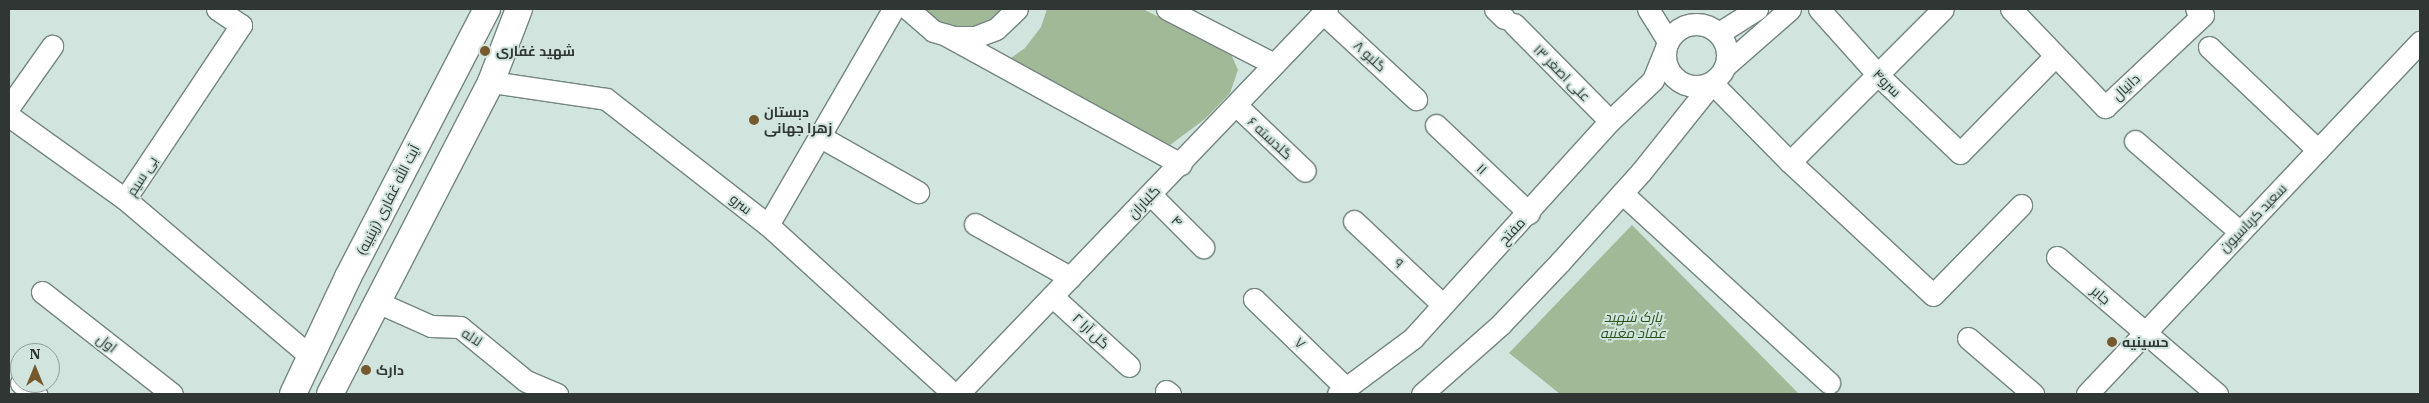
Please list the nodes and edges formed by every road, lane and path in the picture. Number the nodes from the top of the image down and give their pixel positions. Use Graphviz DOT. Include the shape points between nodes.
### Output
graph roads {
  1 [pos="217,9"];
  2 [pos="487,9"];
  3 [pos="519,9"];
  4 [pos="893,9"];
  5 [pos="908,9"];
  6 [pos="1017,9"];
  7 [pos="1167,9"];
  8 [pos="1648,9"];
  9 [pos="1694,9"];
  10 [pos="1757,9"];
  11 [pos="1790,9"];
  12 [pos="1819,9"];
  13 [pos="1943,9"];
  14 [pos="2011,9"];
  15 [pos="1325,11"];
  16 [pos="2199,12"];
  17 [pos="1505,17"];
  18 [pos="1714,30"];
  19 [pos="946,35"];
  20 [pos="2420,42"];
  21 [pos="52,46"];
  22 [pos="1667,46"];
  23 [pos="2210,47"];
  24 [pos="2055,56"];
  25 [pos="1274,64"];
  26 [pos="1726,65"];
  27 [pos="1878,75"];
  28 [pos="492,82"];
  29 [pos="1712,83"];
  30 [pos="1416,99"];
  31 [pos="1236,105"];
  32 [pos="9,107"];
  33 [pos="9,116"];
  34 [pos="1610,121"];
  35 [pos="1436,126"];
  36 [pos="819,136"];
  37 [pos="2136,141"];
  38 [pos="2318,150"];
  39 [pos="1790,162"];
  40 [pos="1180,164"];
  41 [pos="1305,171"];
  42 [pos="918,192"];
  43 [pos="1622,193"];
  44 [pos="1151,195"];
  45 [pos="125,199"];
  46 [pos="2021,205"];
  47 [pos="1529,213"];
  48 [pos="1354,221"];
  49 [pos="975,224"];
  50 [pos="768,225"];
  51 [pos="2240,232"];
  52 [pos="1203,247"];
  53 [pos="2057,257"];
  54 [pos="1070,277"];
  55 [pos="42,292"];
  56 [pos="1052,296"];
  57 [pos="1254,299"];
  58 [pos="377,302"];
  59 [pos="1443,305"];
  60 [pos="2145,333"];
  61 [pos="1968,338"];
  62 [pos="310,356"];
  63 [pos="1129,366"];
  64 [pos="1829,383"];
  65 [pos="1342,391"];
  66 [pos="947,392"];
  67 [pos="172,394"];
  68 [pos="293,394"];
  69 [pos="330,394"];
  70 [pos="557,394"];
  71 [pos="1422,394"];
  72 [pos="2033,394"];
  73 [pos="2087,394"];
  74 [pos="2218,394"];
  1 -- 45 [label="street, بی سیم" via="241,25"];
  2 -- 62 [label="main road, آیت الله غفاری (زینبیه)"];
  3 -- 28 [label="main road"];
  4 -- 36 [label="street"];
  5 -- 19 [label="street" via="923,24"];
  6 -- 19 [label="street" via="996,29 975,37"];
  7 -- 25 [label="street"];
  8 -- 22 [label="street"];
  9 -- 18 [label="street"];
  10 -- 18 [label="street"];
  11 -- 26 [label="street"];
  12 -- 27 [label="street, سرو۴"];
  13 -- 27 [label="street"];
  14 -- 24 [label="street, دانیال"];
  15 -- 25 [label="street, گلباران"];
  15 -- 30 [label="street, گلبو ۸"];
  16 -- 24 [label="street, دانیال" via="2105,107"];
  17 -- 34 [label="street, علی اصغر ۱۳"];
  18 -- 22 [label="street" via="1682,28"];
  18 -- 26 [label="street" via="1727,48"];
  19 -- 40 [label="street"];
  20 -- 38 [label="street, سعید کرباسیون"];
  21 -- 32 [label="street"];
  22 -- 29 [label="street" via="1667,67 1678,81 1695,87"];
  22 -- 34 [label="street, مفتح" via="1653,80"];
  23 -- 38 [label="street"];
  24 -- 27 [label="street, سرو۴" via="1960,153"];
  25 -- 31 [label="street, گلباران"];
  26 -- 29 [label="street"];
  27 -- 39 [label="street"];
  28 -- 50 [label="street, سرو" via="606,99"];
  28 -- 58 [label="main road"];
  29 -- 39 [label="street"];
  29 -- 43 [label="street"];
  31 -- 40 [label="street, گلباران"];
  31 -- 41 [label="street, گلدسته ۶"];
  33 -- 45 [label="street"];
  34 -- 47 [label="street, مفتح"];
  35 -- 47 [label="street, ۱۱"];
  36 -- 42 [label="street"];
  36 -- 50 [label="street"];
  37 -- 51 [label="street"];
  38 -- 51 [label="street, سعید کرباسیون"];
  39 -- 46 [label="street" via="1933,295"];
  40 -- 44 [label="street, گلباران"];
  43 -- 64 [label="street"];
  43 -- 71 [label="street" via="1501,324"];
  44 -- 52 [label="street, ۴"];
  44 -- 54 [label="street, گلباران"];
  45 -- 62 [label="street, بی سیم"];
  47 -- 59 [label="street, مفتح"];
  48 -- 59 [label="street, ۹"];
  49 -- 54 [label="street"];
  50 -- 66 [label="street, سرو"];
  51 -- 60 [label="street, سعید کرباسیون"];
  53 -- 60 [label="street, جابر"];
  54 -- 56 [label="street, گلباران"];
  55 -- 67 [label="street, اول"];
  56 -- 63 [label="street, گل آرا ۲"];
  56 -- 66 [label="street, گلباران"];
  57 -- 65 [label="street, ۷"];
  58 -- 69 [label="main road"];
  58 -- 70 [label="street, لاله" via="431,326 460,328 526,381"];
  59 -- 65 [label="street, مفتح" via="1413,338"];
  60 -- 73 [label="street, سعید کرباسیون"];
  60 -- 74 [label="street, جابر"];
  61 -- 72 [label="street"];
  62 -- 68 [label="main road, آیت الله غفاری (زینبیه)"];
}
